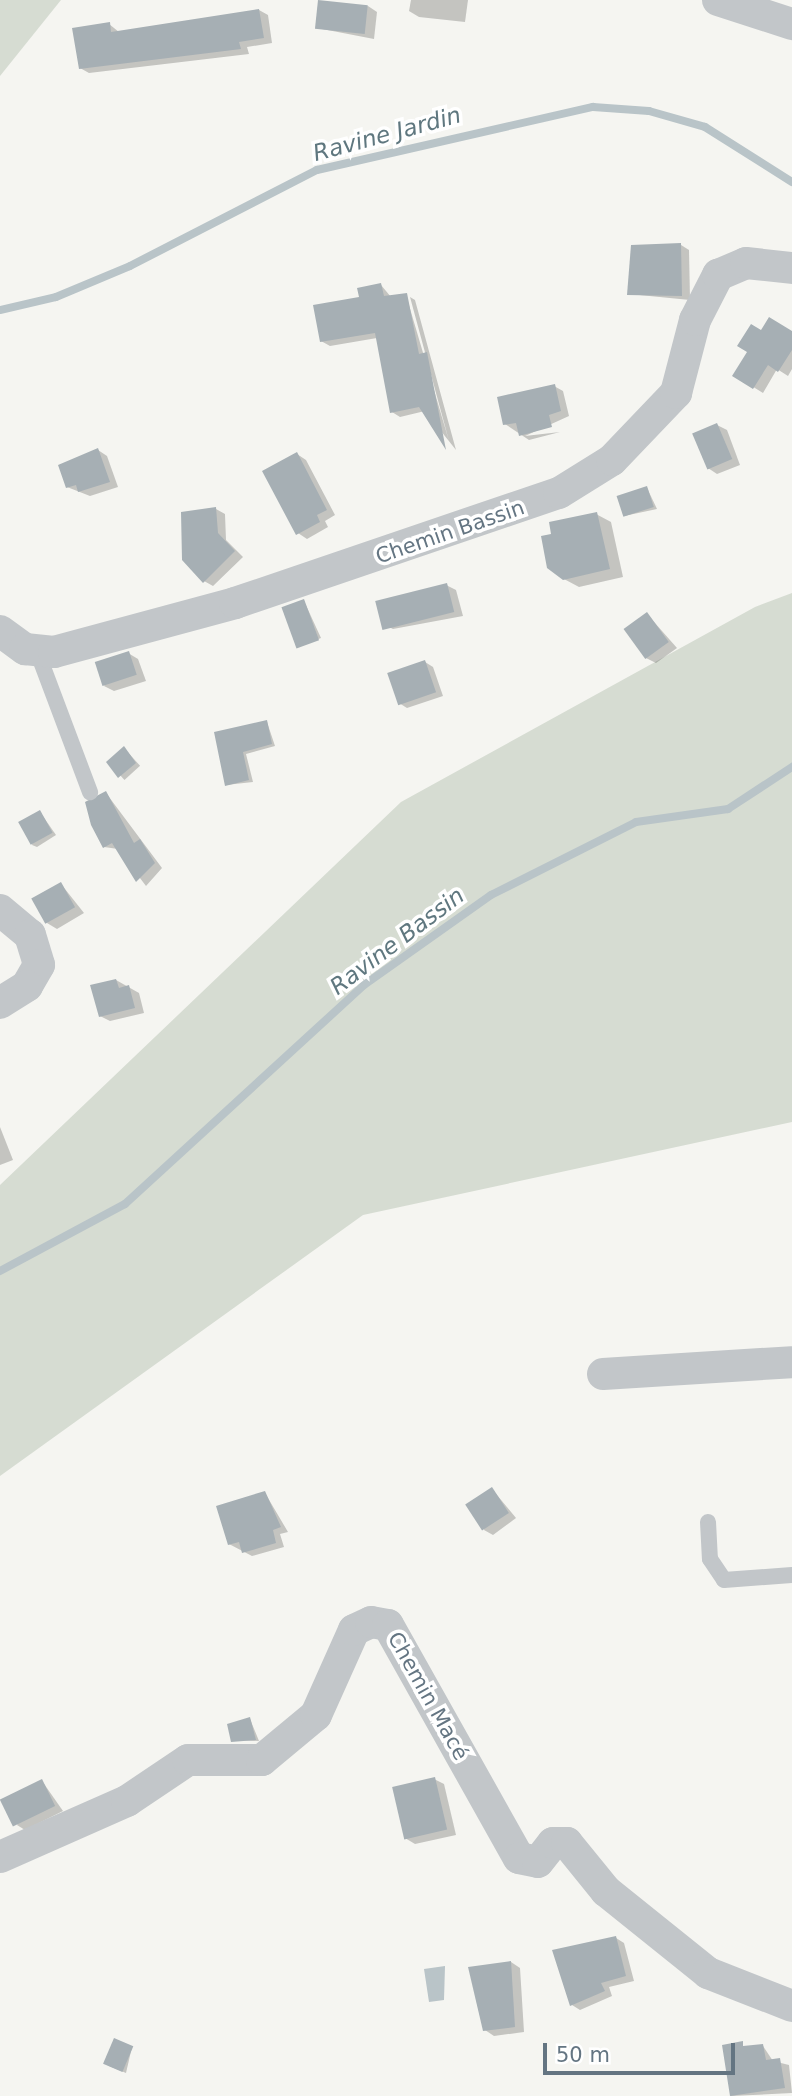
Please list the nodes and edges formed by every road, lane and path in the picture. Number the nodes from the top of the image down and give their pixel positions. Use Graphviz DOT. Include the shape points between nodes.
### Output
graph roads {
  1 [pos="718,0"];
  2 [pos="792,24"];
  3 [pos="792,268"];
  4 [pos="0,631"];
  5 [pos="37,651"];
  6 [pos="90,792"];
  7 [pos="0,909"];
  8 [pos="0,1003"];
  9 [pos="792,1362"];
  10 [pos="603,1374"];
  11 [pos="708,1522"];
  12 [pos="792,1575"];
  13 [pos="0,1857"];
  14 [pos="792,2006"];
  1 -- 2 [label="street"];
  3 -- 5 [label="street, Chemin Bassin" via="746,263 718,275 695,320 676,393 612,460 559,493 234,603 54,652"];
  4 -- 5 [label="street"];
  5 -- 6 [label="lane"];
  7 -- 8 [label="street" via="30,934 39,965 27,986"];
  9 -- 10 [label="street"];
  11 -- 12 [label="lane" via="710,1559 724,1580"];
  13 -- 14 [label="street, Chemin Macé" via="127,1801 188,1760 262,1760 316,1715 354,1630 371,1622 388,1625 519,1858 538,1862 553,1843 567,1843 606,1891 708,1973"];
}
